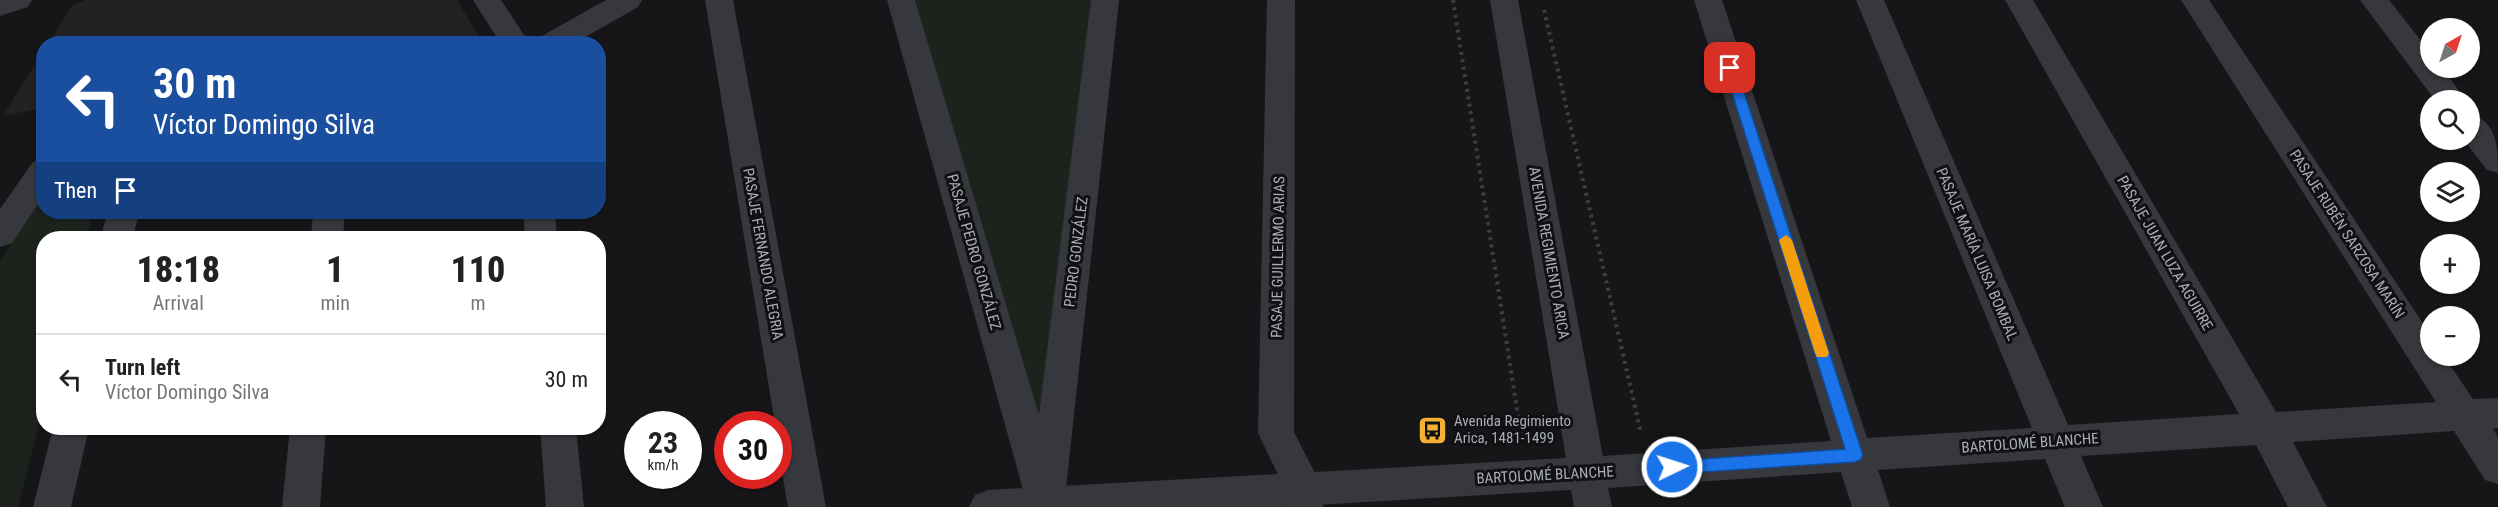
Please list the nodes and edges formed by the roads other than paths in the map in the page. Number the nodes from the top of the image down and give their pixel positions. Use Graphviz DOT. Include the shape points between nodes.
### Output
graph roads {
  1 [pos="18,0"];
  2 [pos="487,0"];
  3 [pos="628,0"];
  4 [pos="719,0"];
  5 [pos="901,0"];
  6 [pos="1105,0"];
  7 [pos="1281,0"];
  8 [pos="1504,0"];
  9 [pos="1708,0"];
  10 [pos="1870,0"];
  11 [pos="2019,0"];
  12 [pos="2195,0"];
  13 [pos="2374,0"];
  14 [pos="0,8"];
  15 [pos="511,36"];
  16 [pos="564,36"];
  17 [pos="2443,90"];
  18 [pos="2480,138"];
  19 [pos="2498,162"];
  20 [pos="36,182"];
  21 [pos="0,234"];
  22 [pos="2481,414"];
  23 [pos="2266,428"];
  24 [pos="69,435"];
  25 [pos="307,435"];
  26 [pos="559,435"];
  27 [pos="2056,442"];
  28 [pos="1855,455"];
  29 [pos="2498,468"];
  30 [pos="1590,490"];
  31 [pos="1304,498"];
  32 [pos="1046,504"];
  33 [pos="1087,504"];
  34 [pos="52,507"];
  35 [pos="301,507"];
  36 [pos="565,507"];
  37 [pos="807,507"];
  38 [pos="988,507"];
  39 [pos="1871,507"];
  40 [pos="2084,507"];
  41 [pos="2308,507"];
  1 -- 14 [label="street"];
  2 -- 15 [label="street"];
  3 -- 16 [label="street"];
  4 -- 37 [label="street, PASAJE FERNANDO ALEGRIA"];
  5 -- 32 [label="street, PASAJE PEDRO GONZÁLEZ"];
  6 -- 32 [label="street, PEDRO GONZÁLEZ"];
  7 -- 31 [label="street, PASAJE GUILLERMO ARIAS" via="1276,433"];
  8 -- 30 [label="street, AVENIDA REGIMIENTO ARICA"];
  9 -- 28 [label="street"];
  10 -- 27 [label="street, PASAJE MARÍA LUISA BOMBAL"];
  11 -- 23 [label="street, PASAJE JUAN LUZA AGUIRRE"];
  12 -- 22 [label="street, PASAJE RUBÉN SARZOSA MARÍN"];
  13 -- 17 [label="street"];
  18 -- 19 [label="street"];
  20 -- 21 [label="street"];
  22 -- 23 [label="street, BARTOLOMÉ BLANCHE"];
  22 -- 29 [label="street, PASAJE RUBÉN SARZOSA MARÍN"];
  23 -- 27 [label="street, BARTOLOMÉ BLANCHE"];
  23 -- 41 [label="street, PASAJE JUAN LUZA AGUIRRE"];
  24 -- 34 [label="street"];
  25 -- 35 [label="street"];
  26 -- 36 [label="street"];
  27 -- 28 [label="street, BARTOLOMÉ BLANCHE"];
  27 -- 40 [label="street, PASAJE MARÍA LUISA BOMBAL"];
  28 -- 30 [label="street, BARTOLOMÉ BLANCHE" via="1649,469"];
  28 -- 39 [label="street"];
  30 -- 31 [label="street, BARTOLOMÉ BLANCHE" via="1527,476"];
  31 -- 33 [label="street, BARTOLOMÉ BLANCHE"];
  32 -- 33 [label="street, BARTOLOMÉ BLANCHE"];
  32 -- 38 [label="street, BARTOLOMÉ BLANCHE"];
}
